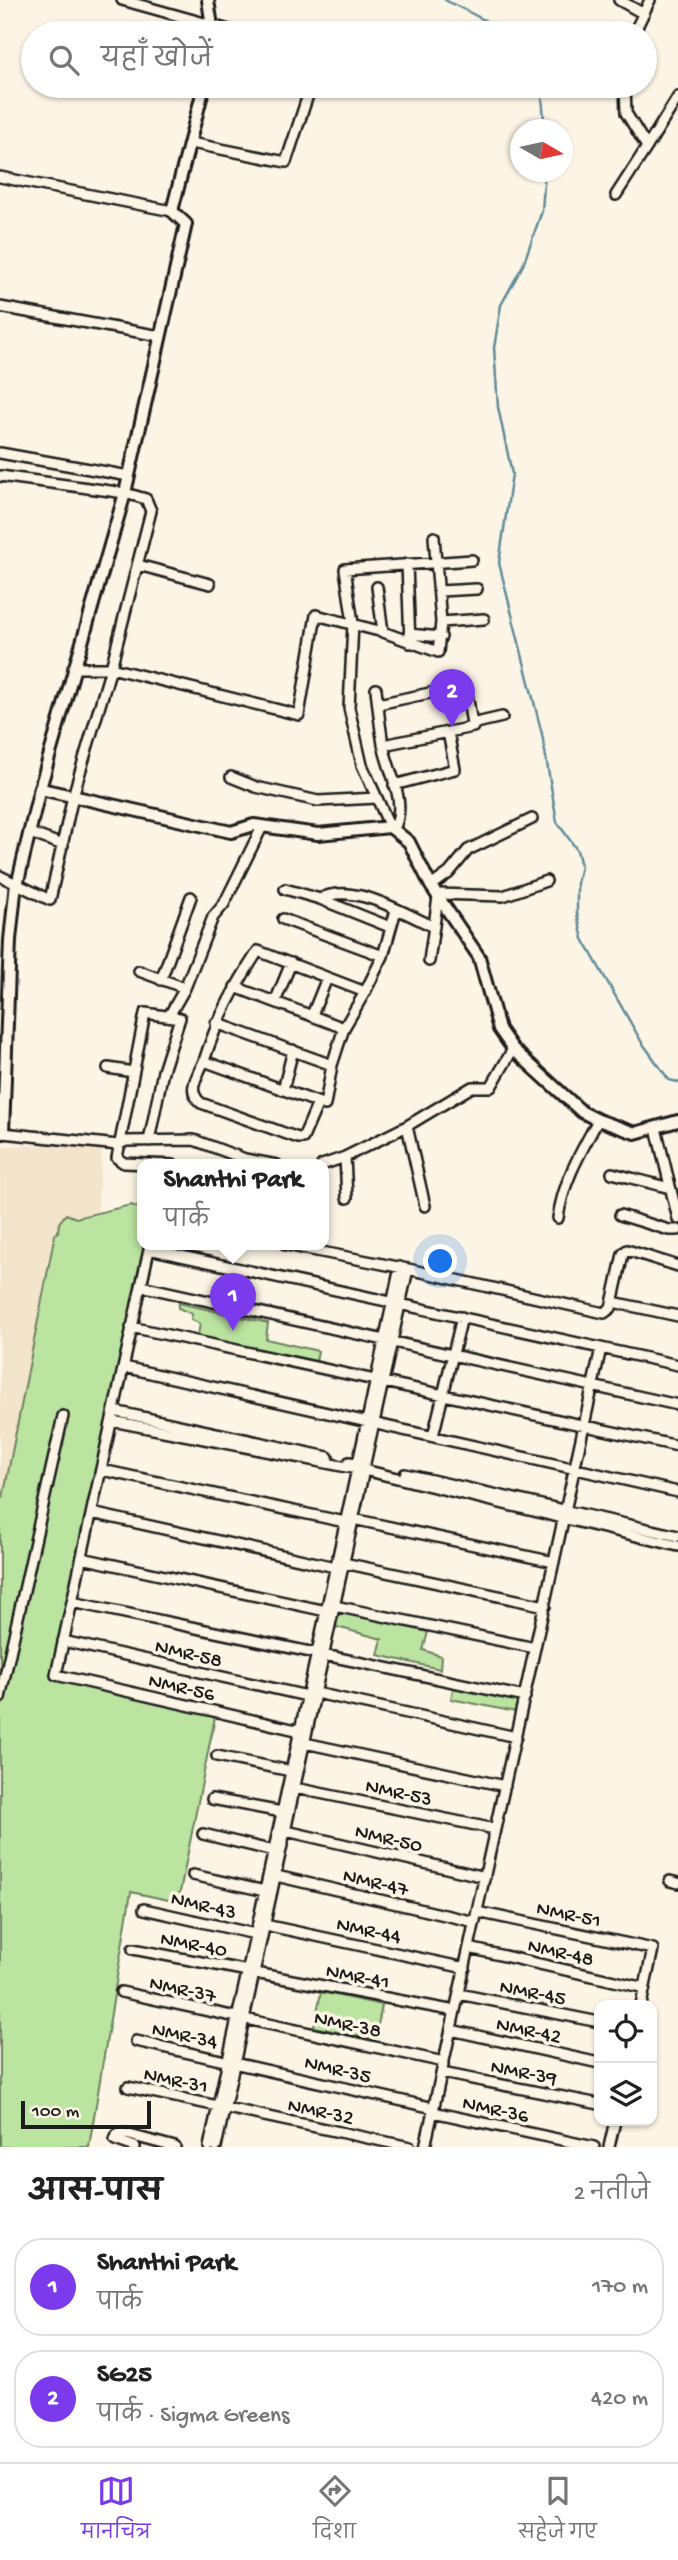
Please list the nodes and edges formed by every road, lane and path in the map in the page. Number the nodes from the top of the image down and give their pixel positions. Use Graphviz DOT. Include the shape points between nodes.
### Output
graph roads {
  1 [pos="122,0"];
  2 [pos="208,0"];
  3 [pos="619,0"];
  4 [pos="650,0"];
  5 [pos="644,14"];
  6 [pos="188,21"];
  7 [pos="212,21"];
  8 [pos="640,21"];
  9 [pos="678,97"];
  10 [pos="201,98"];
  11 [pos="307,98"];
  12 [pos="625,98"];
  13 [pos="191,143"];
  14 [pos="647,147"];
  15 [pos="0,177"];
  16 [pos="615,195"];
  17 [pos="172,211"];
  18 [pos="0,307"];
  19 [pos="160,337"];
  20 [pos="0,453"];
  21 [pos="0,476"];
  22 [pos="129,476"];
  23 [pos="125,493"];
  24 [pos="433,537"];
  25 [pos="472,560"];
  26 [pos="437,563"];
  27 [pos="407,564"];
  28 [pos="138,565"];
  29 [pos="210,584"];
  30 [pos="377,587"];
  31 [pos="477,589"];
  32 [pos="439,591"];
  33 [pos="484,618"];
  34 [pos="441,622"];
  35 [pos="353,623"];
  36 [pos="383,632"];
  37 [pos="441,637"];
  38 [pos="410,639"];
  39 [pos="73,668"];
  40 [pos="111,668"];
  41 [pos="376,689"];
  42 [pos="378,704"];
  43 [pos="502,717"];
  44 [pos="472,724"];
  45 [pos="448,732"];
  46 [pos="383,745"];
  47 [pos="232,777"];
  48 [pos="394,785"];
  49 [pos="41,789"];
  50 [pos="73,796"];
  51 [pos="377,798"];
  52 [pos="532,819"];
  53 [pos="262,827"];
  54 [pos="392,828"];
  55 [pos="30,833"];
  56 [pos="63,845"];
  57 [pos="0,876"];
  58 [pos="546,881"];
  59 [pos="16,883"];
  60 [pos="285,889"];
  61 [pos="435,892"];
  62 [pos="191,897"];
  63 [pos="320,899"];
  64 [pos="396,910"];
  65 [pos="283,919"];
  66 [pos="434,927"];
  67 [pos="390,928"];
  68 [pos="383,956"];
  69 [pos="429,961"];
  70 [pos="290,963"];
  71 [pos="139,971"];
  72 [pos="327,978"];
  73 [pos="160,980"];
  74 [pos="234,987"];
  75 [pos="185,988"];
  76 [pos="365,992"];
  77 [pos="275,1002"];
  78 [pos="312,1015"];
  79 [pos="169,1016"];
  80 [pos="216,1023"];
  81 [pos="344,1028"];
  82 [pos="513,1049"];
  83 [pos="293,1050"];
  84 [pos="204,1062"];
  85 [pos="332,1065"];
  86 [pos="108,1068"];
  87 [pos="133,1072"];
  88 [pos="283,1090"];
  89 [pos="318,1103"];
  90 [pos="598,1120"];
  91 [pos="678,1121"];
  92 [pos="407,1126"];
  93 [pos="656,1128"];
  94 [pos="1,1132"];
  95 [pos="149,1141"];
  96 [pos="118,1144"];
  97 [pos="345,1157"];
  98 [pos="238,1159"];
  99 [pos="137,1163"];
  100 [pos="329,1163"];
  101 [pos="612,1173"];
  102 [pos="670,1188"];
  103 [pos="347,1198"];
  104 [pos="425,1206"];
  105 [pos="620,1215"];
  106 [pos="558,1217"];
  107 [pos="678,1219"];
  108 [pos="678,1230"];
  109 [pos="149,1250"];
  110 [pos="163,1250"];
  111 [pos="312,1250"];
  112 [pos="678,1266"];
  113 [pos="404,1268"];
  114 [pos="141,1286"];
  115 [pos="612,1302"];
  116 [pos="397,1303"];
  117 [pos="678,1316"];
  118 [pos="462,1317"];
  119 [pos="131,1327"];
  120 [pos="388,1340"];
  121 [pos="601,1348"];
  122 [pos="453,1355"];
  123 [pos="678,1365"];
  124 [pos="124,1367"];
  125 [pos="379,1381"];
  126 [pos="593,1386"];
  127 [pos="443,1396"];
  128 [pos="678,1405"];
  129 [pos="63,1416"];
  130 [pos="113,1416"];
  131 [pos="371,1422"];
  132 [pos="584,1425"];
  133 [pos="433,1436"];
  134 [pos="678,1446"];
  135 [pos="362,1466"];
  136 [pos="575,1468"];
  137 [pos="102,1470"];
  138 [pos="678,1492"];
  139 [pos="92,1513"];
  140 [pos="564,1515"];
  141 [pos="349,1521"];
  142 [pos="678,1536"];
  143 [pos="678,1546"];
  144 [pos="82,1558"];
  145 [pos="554,1562"];
  146 [pos="340,1565"];
  147 [pos="72,1602"];
  148 [pos="335,1606"];
  149 [pos="545,1606"];
  150 [pos="326,1611"];
  151 [pos="63,1641"];
  152 [pos="535,1648"];
  153 [pos="320,1654"];
  154 [pos="312,1695"];
  155 [pos="524,1697"];
  156 [pos="0,1698"];
  157 [pos="304,1735"];
  158 [pos="516,1737"];
  159 [pos="218,1756"];
  160 [pos="291,1771"];
  161 [pos="505,1786"];
  162 [pos="295,1788"];
  163 [pos="212,1799"];
  164 [pos="282,1812"];
  165 [pos="495,1829"];
  166 [pos="282,1830"];
  167 [pos="203,1834"];
  168 [pos="274,1851"];
  169 [pos="193,1875"];
  170 [pos="272,1875"];
  171 [pos="485,1877"];
  172 [pos="265,1891"];
  173 [pos="144,1909"];
  174 [pos="476,1917"];
  175 [pos="265,1925"];
  176 [pos="255,1934"];
  177 [pos="469,1948"];
  178 [pos="133,1950"];
  179 [pos="465,1968"];
  180 [pos="251,1972"];
  181 [pos="645,1987"];
  182 [pos="121,1992"];
  183 [pos="459,1994"];
  184 [pos="642,2000"];
  185 [pos="455,2011"];
  186 [pos="241,2019"];
  187 [pos="594,2021"];
  188 [pos="451,2030"];
  189 [pos="136,2041"];
  190 [pos="231,2062"];
  191 [pos="444,2062"];
  192 [pos="594,2062"];
  193 [pos="442,2073"];
  194 [pos="128,2087"];
  195 [pos="594,2103"];
  196 [pos="221,2107"];
  197 [pos="433,2110"];
  198 [pos="614,2126"];
  199 [pos="135,2147"];
  200 [pos="175,2147"];
  201 [pos="209,2147"];
  202 [pos="216,2147"];
  203 [pos="410,2147"];
  204 [pos="425,2147"];
  205 [pos="594,2147"];
  206 [pos="609,2147"];
  1 -- 6 [label="street"];
  2 -- 7 [label="street"];
  3 -- 5 [label="street"];
  4 -- 5 [label="street"];
  5 -- 8 [label="street"];
  9 -- 14 [label="street"];
  10 -- 13 [label="street"];
  11 -- 13 [label="street" via="286,162"];
  12 -- 14 [label="street" via="626,113"];
  13 -- 17 [label="street"];
  14 -- 16 [label="street"];
  15 -- 17 [label="street"];
  17 -- 19 [label="street" via="186,224"];
  18 -- 19 [label="street"];
  19 -- 22 [label="street"];
  20 -- 22 [label="street"];
  21 -- 23 [label="street"];
  22 -- 23 [label="street"];
  23 -- 28 [label="street" via="146,499 151,512"];
  23 -- 39 [label="street"];
  24 -- 26 [label="street"];
  25 -- 26 [label="street"];
  26 -- 27 [label="street"];
  26 -- 32 [label="street"];
  27 -- 35 [label="street" via="345,569"];
  27 -- 38 [label="street"];
  28 -- 29 [label="street"];
  28 -- 40 [label="street"];
  30 -- 36 [label="street"];
  31 -- 32 [label="street"];
  32 -- 34 [label="street"];
  33 -- 34 [label="street"];
  34 -- 37 [label="street"];
  35 -- 36 [label="street"];
  35 -- 40 [label="street" via="316,615 299,715"];
  35 -- 51 [label="street" via="349,708 362,765"];
  36 -- 38 [label="street"];
  37 -- 38 [label="street"];
  37 -- 38 [label="street" via="438,652"];
  39 -- 40 [label="street"];
  39 -- 49 [label="street"];
  40 -- 50 [label="street"];
  41 -- 42 [label="street"];
  42 -- 44 [label="street" via="463,686"];
  42 -- 46 [label="street"];
  43 -- 44 [label="street"];
  44 -- 45 [label="street"];
  45 -- 46 [label="street"];
  45 -- 48 [label="street" via="455,769"];
  46 -- 48 [label="street"];
  47 -- 51 [label="street" via="318,801"];
  48 -- 54 [label="street" via="400,804 399,819"];
  49 -- 50 [label="street"];
  49 -- 55 [label="street"];
  50 -- 53 [label="street" via="231,832"];
  50 -- 56 [label="street"];
  51 -- 54 [label="street"];
  52 -- 61 [label="street" via="468,850"];
  53 -- 54 [label="street" via="318,834"];
  53 -- 75 [label="street" via="213,917"];
  54 -- 61 [label="street" via="409,842"];
  55 -- 56 [label="street"];
  55 -- 59 [label="street"];
  56 -- 59 [label="street" via="50,900"];
  57 -- 59 [label="street"];
  58 -- 61 [label="street" via="499,897"];
  59 -- 94 [label="street"];
  60 -- 63 [label="street"];
  61 -- 66 [label="street"];
  61 -- 82 [label="street" via="480,957 499,1029"];
  62 -- 73 [label="street"];
  63 -- 64 [label="street" via="359,894"];
  63 -- 67 [label="street"];
  64 -- 66 [label="street"];
  64 -- 67 [label="street"];
  65 -- 68 [label="street"];
  66 -- 69 [label="street"];
  67 -- 68 [label="street"];
  68 -- 76 [label="street"];
  70 -- 72 [label="street"];
  70 -- 74 [label="street" via="258,951"];
  70 -- 77 [label="street"];
  71 -- 73 [label="street"];
  72 -- 76 [label="street"];
  72 -- 78 [label="street"];
  73 -- 75 [label="street"];
  74 -- 77 [label="street"];
  74 -- 80 [label="street"];
  75 -- 79 [label="street"];
  76 -- 81 [label="street"];
  77 -- 78 [label="street"];
  78 -- 81 [label="street"];
  79 -- 87 [label="street" via="145,1013"];
  79 -- 95 [label="street" via="180,1018"];
  80 -- 83 [label="street"];
  80 -- 84 [label="street"];
  81 -- 85 [label="street"];
  82 -- 90 [label="street"];
  82 -- 92 [label="street" via="491,1087 472,1087"];
  83 -- 85 [label="street"];
  83 -- 88 [label="street"];
  84 -- 88 [label="street"];
  84 -- 89 [label="street" via="192,1090 201,1103 298,1139 307,1133"];
  85 -- 89 [label="street" via="325,1105"];
  86 -- 87 [label="street"];
  87 -- 96 [label="street"];
  88 -- 89 [label="street"];
  90 -- 93 [label="street" via="635,1133"];
  90 -- 106 [label="street" via="569,1173"];
  91 -- 93 [label="street"];
  92 -- 97 [label="street"];
  92 -- 104 [label="street"];
  93 -- 102 [label="street"];
  94 -- 96 [label="street"];
  95 -- 96 [label="street"];
  95 -- 98 [label="street" via="194,1140"];
  96 -- 99 [label="street" via="119,1162"];
  97 -- 100 [label="street"];
  97 -- 103 [label="street"];
  101 -- 102 [label="street"];
  102 -- 107 [label="street"];
  105 -- 108 [label="street"];
  109 -- 114 [label="street"];
  110 -- 116 [label="street"];
  111 -- 113 [label="street"];
  112 -- 115 [label="street" via="627,1250"];
  113 -- 115 [label="street" via="604,1313"];
  113 -- 116 [label="street"];
  114 -- 119 [label="street"];
  114 -- 120 [label="street"];
  115 -- 117 [label="street"];
  116 -- 118 [label="street"];
  116 -- 120 [label="street"];
  118 -- 121 [label="street"];
  118 -- 122 [label="street"];
  119 -- 124 [label="street"];
  119 -- 125 [label="street"];
  120 -- 122 [label="street"];
  120 -- 125 [label="street"];
  121 -- 123 [label="street"];
  121 -- 126 [label="street"];
  122 -- 126 [label="street"];
  122 -- 127 [label="street"];
  124 -- 130 [label="street"];
  124 -- 131 [label="street"];
  125 -- 127 [label="street"];
  125 -- 131 [label="street"];
  126 -- 128 [label="street"];
  126 -- 132 [label="street"];
  127 -- 132 [label="street"];
  127 -- 133 [label="street"];
  129 -- 156 [label="street"];
  130 -- 135 [label="street"];
  130 -- 137 [label="street"];
  131 -- 133 [label="street"];
  131 -- 135 [label="street"];
  132 -- 134 [label="street"];
  132 -- 136 [label="street"];
  133 -- 136 [label="street"];
  135 -- 140 [label="street"];
  135 -- 141 [label="street"];
  136 -- 138 [label="street"];
  136 -- 140 [label="street"];
  137 -- 139 [label="street"];
  137 -- 141 [label="street"];
  139 -- 144 [label="street"];
  139 -- 146 [label="street"];
  140 -- 142 [label="street"];
  140 -- 143 [label="street"];
  140 -- 145 [label="street"];
  141 -- 145 [label="street"];
  141 -- 146 [label="street"];
  144 -- 147 [label="street"];
  144 -- 150 [label="street"];
  145 -- 149 [label="street"];
  146 -- 148 [label="street"];
  146 -- 149 [label="street"];
  146 -- 150 [label="street"];
  147 -- 151 [label="street"];
  147 -- 153 [label="street"];
  148 -- 152 [label="street"];
  148 -- 153 [label="street"];
  149 -- 152 [label="street"];
  150 -- 153 [label="street"];
  151 -- 154 [label="street, NMR-58"];
  151 -- 157 [label="street, NMR-56" via="56,1675"];
  152 -- 155 [label="street"];
  153 -- 154 [label="street"];
  153 -- 155 [label="street"];
  154 -- 157 [label="street"];
  154 -- 158 [label="street, NMR-58"];
  155 -- 158 [label="street"];
  157 -- 160 [label="street"];
  157 -- 161 [label="street, NMR-56"];
  157 -- 162 [label="street"];
  158 -- 161 [label="street"];
  159 -- 160 [label="street"];
  160 -- 164 [label="street"];
  161 -- 165 [label="street"];
  162 -- 165 [label="street, NMR-53"];
  162 -- 166 [label="street"];
  163 -- 164 [label="street"];
  164 -- 166 [label="street"];
  165 -- 171 [label="street"];
  166 -- 168 [label="street"];
  166 -- 170 [label="street"];
  166 -- 171 [label="street, NMR-50"];
  167 -- 168 [label="street"];
  168 -- 170 [label="street"];
  169 -- 172 [label="street"];
  170 -- 172 [label="street"];
  170 -- 174 [label="street, NMR-47"];
  170 -- 175 [label="street"];
  171 -- 174 [label="street"];
  172 -- 176 [label="street"];
  173 -- 176 [label="street, NMR-43"];
  174 -- 177 [label="street"];
  174 -- 181 [label="street, NMR-51" via="653,1949"];
  175 -- 179 [label="street, NMR-44"];
  175 -- 180 [label="street"];
  176 -- 180 [label="street"];
  177 -- 179 [label="street"];
  177 -- 181 [label="street, NMR-48"];
  178 -- 180 [label="street, NMR-40"];
  179 -- 183 [label="street"];
  180 -- 185 [label="street, NMR-41"];
  180 -- 186 [label="street"];
  181 -- 184 [label="street"];
  182 -- 186 [label="street, NMR-37"];
  183 -- 185 [label="street"];
  183 -- 187 [label="street, NMR-45"];
  185 -- 188 [label="street"];
  186 -- 190 [label="street"];
  186 -- 191 [label="street, NMR-38"];
  188 -- 191 [label="street"];
  188 -- 192 [label="street, NMR-42"];
  189 -- 190 [label="street, NMR-34"];
  190 -- 196 [label="street"];
  190 -- 197 [label="street, NMR-35"];
  191 -- 193 [label="street"];
  193 -- 195 [label="street, NMR-39"];
  193 -- 197 [label="street"];
  194 -- 196 [label="street, NMR-31"];
  196 -- 201 [label="street"];
  196 -- 202 [label="street"];
  196 -- 203 [label="street, NMR-32"];
  197 -- 204 [label="street"];
  197 -- 205 [label="street, NMR-36"];
  198 -- 206 [label="street"];
  199 -- 200 [label="street" via="118,2143 117,2135"];
}
